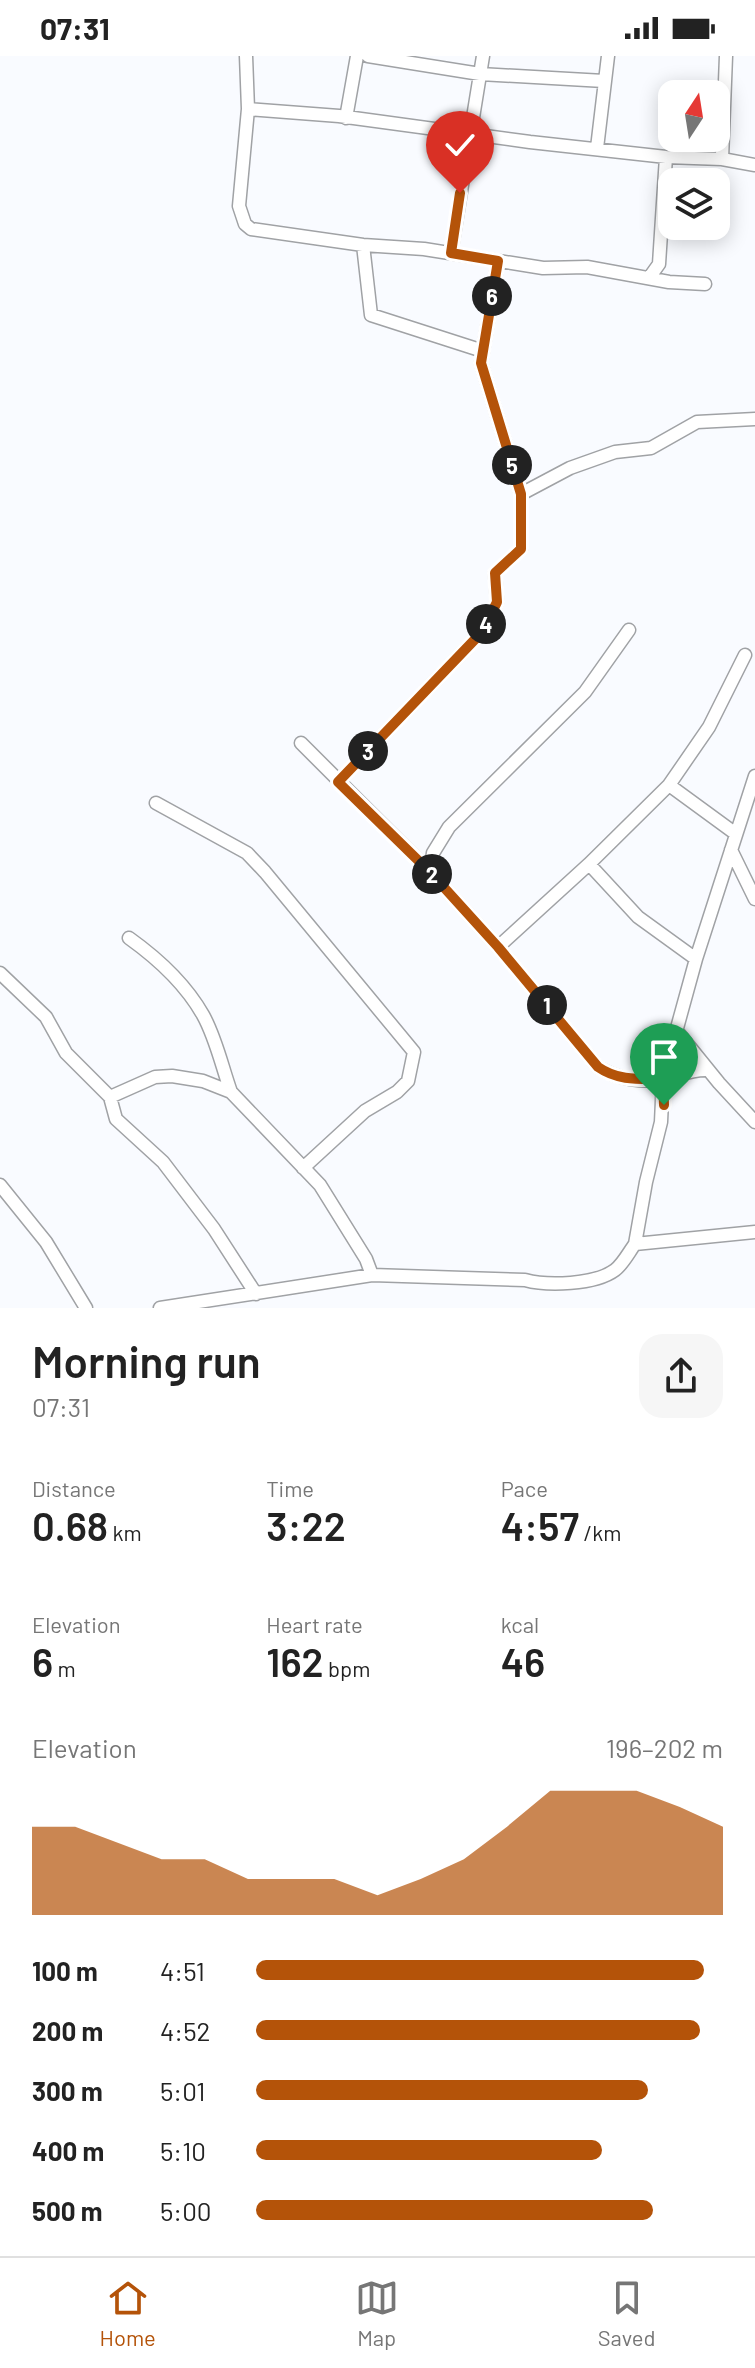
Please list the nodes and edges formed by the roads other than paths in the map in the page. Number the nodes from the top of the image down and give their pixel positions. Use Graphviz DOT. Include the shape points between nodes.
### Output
graph roads {
  1 [pos="246,56"];
  2 [pos="357,56"];
  3 [pos="368,56"];
  4 [pos="483,56"];
  5 [pos="608,56"];
  6 [pos="726,56"];
  7 [pos="480,74"];
  8 [pos="604,81"];
  9 [pos="248,109"];
  10 [pos="346,118"];
  11 [pos="470,134"];
  12 [pos="597,148"];
  13 [pos="666,157"];
  14 [pos="722,159"];
  15 [pos="755,165"];
  16 [pos="363,245"];
  17 [pos="451,253"];
  18 [pos="498,261"];
  19 [pos="649,278"];
  20 [pos="705,284"];
  21 [pos="483,351"];
  22 [pos="755,419"];
  23 [pos="521,494"];
  24 [pos="629,630"];
  25 [pos="745,655"];
  26 [pos="301,743"];
  27 [pos="755,776"];
  28 [pos="338,782"];
  29 [pos="669,785"];
  30 [pos="156,803"];
  31 [pos="736,834"];
  32 [pos="731,850"];
  33 [pos="589,864"];
  34 [pos="430,872"];
  35 [pos="755,899"];
  36 [pos="129,938"];
  37 [pos="498,947"];
  38 [pos="696,959"];
  39 [pos="0,973"];
  40 [pos="676,1030"];
  41 [pos="708,1070"];
  42 [pos="663,1079"];
  43 [pos="231,1092"];
  44 [pos="110,1097"];
  45 [pos="755,1122"];
  46 [pos="303,1168"];
  47 [pos="0,1185"];
  48 [pos="755,1232"];
  49 [pos="635,1244"];
  50 [pos="372,1275"];
  51 [pos="256,1294"];
  52 [pos="86,1308"];
  53 [pos="160,1308"];
  1 -- 9 [label="street"];
  2 -- 10 [label="street"];
  3 -- 7 [label="street"];
  4 -- 7 [label="street"];
  5 -- 8 [label="street"];
  6 -- 14 [label="street"];
  7 -- 8 [label="street"];
  7 -- 11 [label="street"];
  8 -- 12 [label="street"];
  9 -- 10 [label="street"];
  9 -- 16 [label="street" via="239,206 245,224"];
  10 -- 11 [label="street"];
  11 -- 12 [label="street"];
  11 -- 17 [label="street"];
  12 -- 13 [label="street"];
  13 -- 14 [label="street"];
  13 -- 19 [label="street" via="659,264"];
  14 -- 15 [label="street"];
  16 -- 17 [label="street"];
  16 -- 21 [label="street" via="371,315"];
  17 -- 18 [label="street"];
  18 -- 19 [label="street"];
  18 -- 21 [label="street"];
  19 -- 20 [label="street"];
  21 -- 23 [label="street" via="481,363"];
  22 -- 23 [label="street" via="697,422 651,448 615,452"];
  23 -- 28 [label="street" via="521,549 495,573 497,602 483,631"];
  24 -- 34 [label="street" via="585,692 449,827 433,853"];
  25 -- 29 [label="street" via="709,727"];
  26 -- 28 [label="street"];
  27 -- 31 [label="street"];
  28 -- 34 [label="street"];
  29 -- 31 [label="street"];
  29 -- 33 [label="street"];
  30 -- 46 [label="street" via="247,853 414,1052 408,1081 365,1111"];
  31 -- 32 [label="street"];
  32 -- 35 [label="street"];
  32 -- 38 [label="street"];
  33 -- 37 [label="street"];
  33 -- 38 [label="street" via="638,917"];
  34 -- 37 [label="street"];
  36 -- 43 [label="street" via="190,995 204,1017"];
  37 -- 42 [label="street" via="598,1067 624,1078"];
  38 -- 40 [label="street"];
  39 -- 44 [label="street" via="46,1017 66,1053"];
  40 -- 41 [label="street"];
  40 -- 42 [label="street"];
  41 -- 42 [label="street"];
  41 -- 45 [label="street"];
  42 -- 49 [label="street" via="661,1122"];
  43 -- 44 [label="street" via="172,1076 155,1077"];
  43 -- 46 [label="street"];
  44 -- 51 [label="street" via="116,1119 163,1162"];
  46 -- 50 [label="street" via="320,1185"];
  47 -- 52 [label="street" via="46,1242"];
  48 -- 49 [label="street"];
  49 -- 50 [label="street" via="615,1270 548,1286 525,1280"];
  50 -- 51 [label="street"];
  51 -- 53 [label="street"];
}
